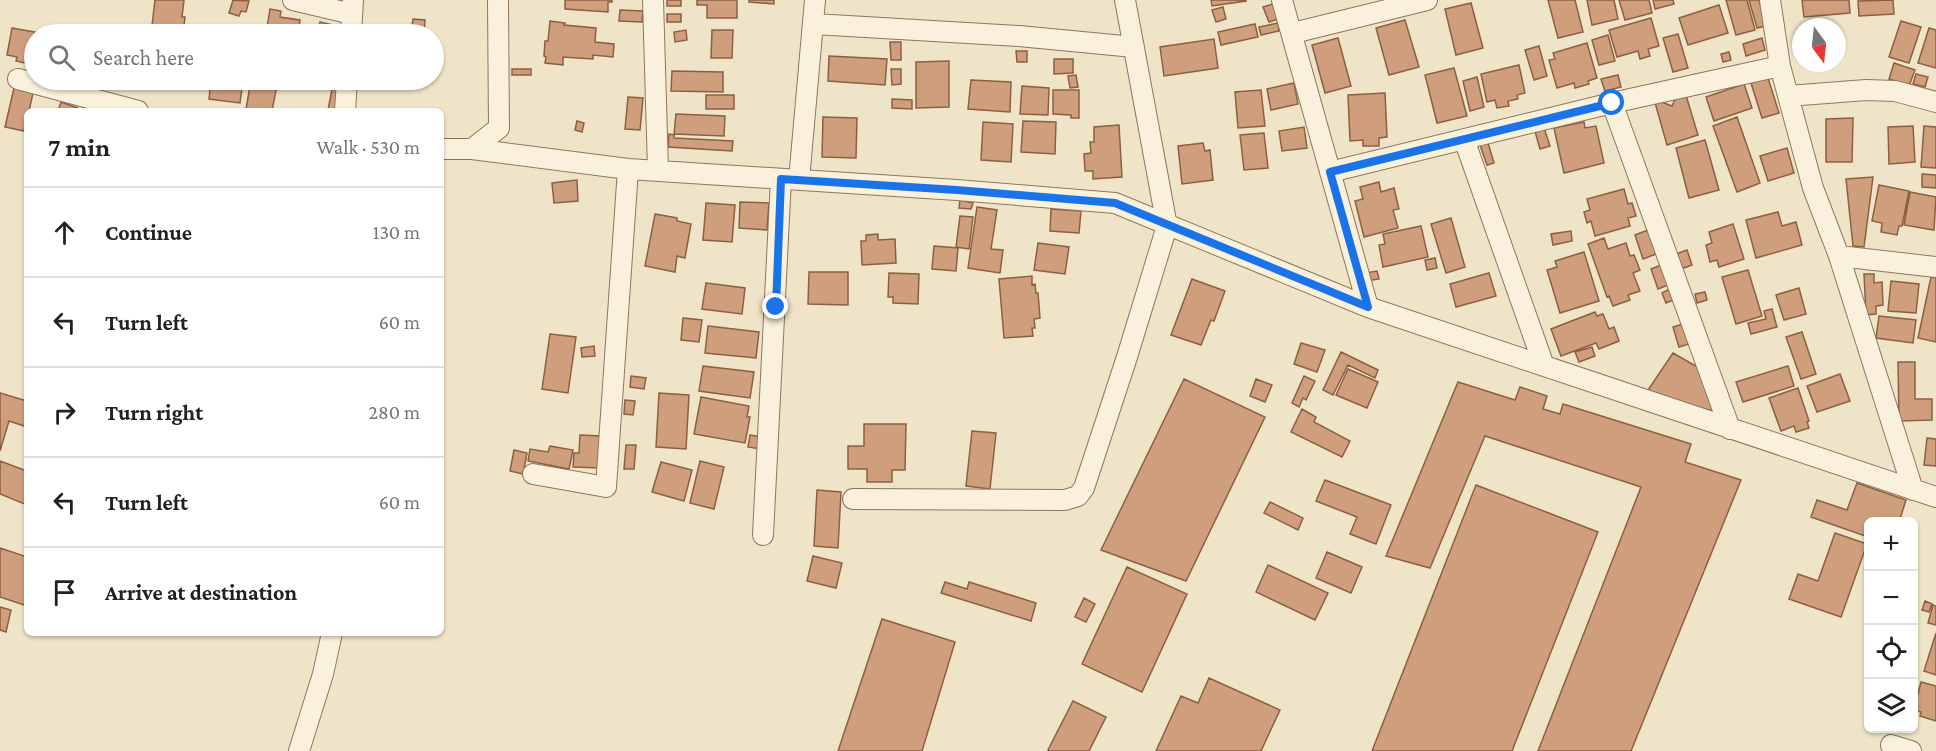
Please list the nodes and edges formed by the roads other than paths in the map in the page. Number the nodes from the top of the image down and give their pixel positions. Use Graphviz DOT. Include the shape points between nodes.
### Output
graph roads {
  1 [pos="293,0"];
  2 [pos="498,0"];
  3 [pos="653,0"];
  4 [pos="814,0"];
  5 [pos="1125,0"];
  6 [pos="1282,0"];
  7 [pos="1426,0"];
  8 [pos="1770,0"];
  9 [pos="353,7"];
  10 [pos="352,24"];
  11 [pos="814,24"];
  12 [pos="1293,33"];
  13 [pos="1134,47"];
  14 [pos="1780,66"];
  15 [pos="18,79"];
  16 [pos="24,81"];
  17 [pos="59,90"];
  18 [pos="346,90"];
  19 [pos="1788,96"];
  20 [pos="1936,102"];
  21 [pos="1612,103"];
  22 [pos="127,108"];
  23 [pos="345,108"];
  24 [pos="1464,139"];
  25 [pos="444,149"];
  26 [pos="472,149"];
  27 [pos="628,169"];
  28 [pos="658,170"];
  29 [pos="1330,172"];
  30 [pos="790,180"];
  31 [pos="1167,226"];
  32 [pos="1839,256"];
  33 [pos="1936,267"];
  34 [pos="1368,307"];
  35 [pos="1544,366"];
  36 [pos="1730,429"];
  37 [pos="533,474"];
  38 [pos="1913,490"];
  39 [pos="1936,498"];
  40 [pos="854,499"];
  41 [pos="763,536"];
  42 [pos="331,636"];
  43 [pos="1891,745"];
  44 [pos="299,751"];
  45 [pos="1911,751"];
  1 -- 9 [label="street"];
  2 -- 26 [label="street" via="499,128"];
  3 -- 28 [label="street"];
  4 -- 11 [label="street"];
  5 -- 13 [label="street"];
  6 -- 12 [label="street"];
  7 -- 12 [label="street"];
  8 -- 14 [label="street"];
  9 -- 10 [label="street"];
  11 -- 13 [label="street"];
  11 -- 30 [label="street"];
  12 -- 29 [label="street"];
  13 -- 31 [label="street"];
  14 -- 19 [label="street"];
  14 -- 21 [label="street"];
  15 -- 16 [label="street"];
  17 -- 22 [label="street"];
  18 -- 23 [label="street"];
  19 -- 20 [label="street" via="1895,91"];
  19 -- 32 [label="street" via="1813,188"];
  21 -- 24 [label="street"];
  21 -- 36 [label="street"];
  24 -- 29 [label="street"];
  24 -- 35 [label="street"];
  25 -- 26 [label="street"];
  26 -- 27 [label="street"];
  27 -- 28 [label="street"];
  27 -- 37 [label="street" via="606,487"];
  28 -- 30 [label="street"];
  29 -- 34 [label="street"];
  30 -- 31 [label="street" via="1115,203"];
  30 -- 41 [label="street"];
  31 -- 34 [label="street"];
  31 -- 40 [label="street" via="1113,401 1078,496 1065,500"];
  32 -- 33 [label="street"];
  32 -- 38 [label="street"];
  34 -- 35 [label="street"];
  35 -- 36 [label="street"];
  36 -- 38 [label="street"];
  38 -- 39 [label="street"];
  42 -- 44 [label="street"];
  43 -- 45 [label="street"];
}
